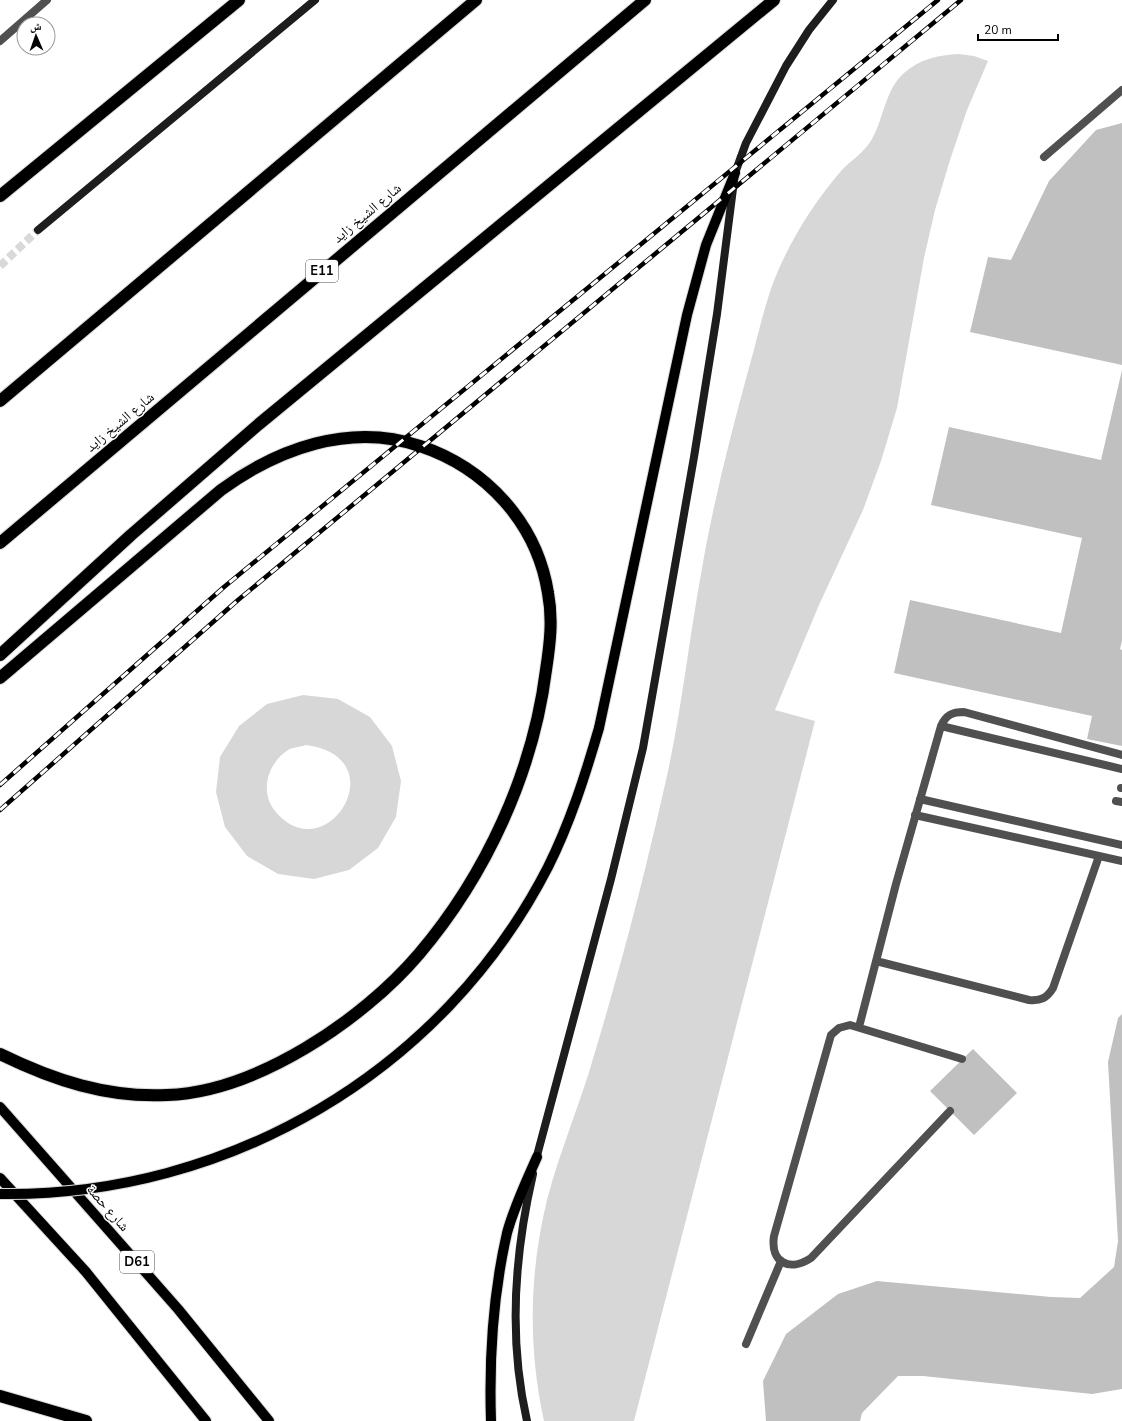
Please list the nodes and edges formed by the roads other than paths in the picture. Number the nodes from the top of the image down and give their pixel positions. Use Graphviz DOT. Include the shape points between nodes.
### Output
graph roads {
  1 [pos="47,0"];
  2 [pos="239,0"];
  3 [pos="315,0"];
  4 [pos="476,0"];
  5 [pos="645,0"];
  6 [pos="774,0"];
  7 [pos="833,0"];
  8 [pos="0,41"];
  9 [pos="1122,90"];
  10 [pos="1044,156"];
  11 [pos="735,173"];
  12 [pos="0,196"];
  13 [pos="38,230"];
  14 [pos="0,401"];
  15 [pos="0,543"];
  16 [pos="0,655"];
  17 [pos="0,678"];
  18 [pos="941,726"];
  19 [pos="1122,755"];
  20 [pos="1122,770"];
  21 [pos="920,800"];
  22 [pos="915,815"];
  23 [pos="1122,845"];
  24 [pos="1099,856"];
  25 [pos="1122,861"];
  26 [pos="876,961"];
  27 [pos="859,1027"];
  28 [pos="0,1054"];
  29 [pos="962,1059"];
  30 [pos="0,1107"];
  31 [pos="950,1111"];
  32 [pos="536,1157"];
  33 [pos="0,1178"];
  34 [pos="0,1194"];
  35 [pos="781,1261"];
  36 [pos="746,1344"];
  37 [pos="0,1396"];
  38 [pos="86,1421"];
  39 [pos="206,1421"];
  40 [pos="269,1421"];
  41 [pos="491,1421"];
  42 [pos="527,1421"];
  1 -- 8 [label="street"];
  2 -- 12 [label="highway"];
  3 -- 13 [label="main road"];
  4 -- 14 [label="highway"];
  5 -- 15 [label="highway, شارع الشيخ زايد / E11"];
  6 -- 16 [label="highway" via="259,424 131,535"];
  7 -- 11 [label="main road" via="809,30 786,66 746,143"];
  9 -- 10 [label="street"];
  11 -- 32 [label="main road" via="717,314 643,748 611,879"];
  11 -- 34 [label="main road, bridge" via="706,245 687,315 599,728 585,776 548,868 495,952 430,1026 392,1059 353,1089 267,1138 221,1157 125,1184 76,1192"];
  17 -- 28 [label="highway" via="221,490 242,475 288,451 339,439 389,439 413,443 457,461 477,474 511,507 524,527 535,548 548,593 551,617 545,683 524,767 509,807 469,884 446,919 419,954 389,986 356,1014 320,1040 248,1076 200,1090 169,1095 116,1093 79,1086 50,1077"];
  18 -- 19 [label="street" via="950,714 964,712"];
  18 -- 20 [label="street"];
  18 -- 21 [label="street"];
  21 -- 22 [label="street"];
  21 -- 23 [label="street"];
  22 -- 24 [label="street"];
  22 -- 26 [label="street"];
  24 -- 25 [label="street"];
  24 -- 26 [label="street" via="1053,988 1044,999 1029,1000"];
  26 -- 27 [label="street"];
  27 -- 29 [label="street"];
  27 -- 35 [label="street" via="850,1025 839,1028 831,1035 827,1045 772,1245"];
  30 -- 40 [label="main road, شارع حصة / D61" via="178,1310"];
  31 -- 35 [label="street" via="811,1258 802,1264 790,1265"];
  32 -- 41 [label="main road" via="517,1201 501,1265 492,1354"];
  32 -- 42 [label="main road" via="520,1241 515,1302 517,1358"];
  33 -- 39 [label="main road" via="86,1272"];
  35 -- 36 [label="street"];
  37 -- 38 [label="highway"];
}
